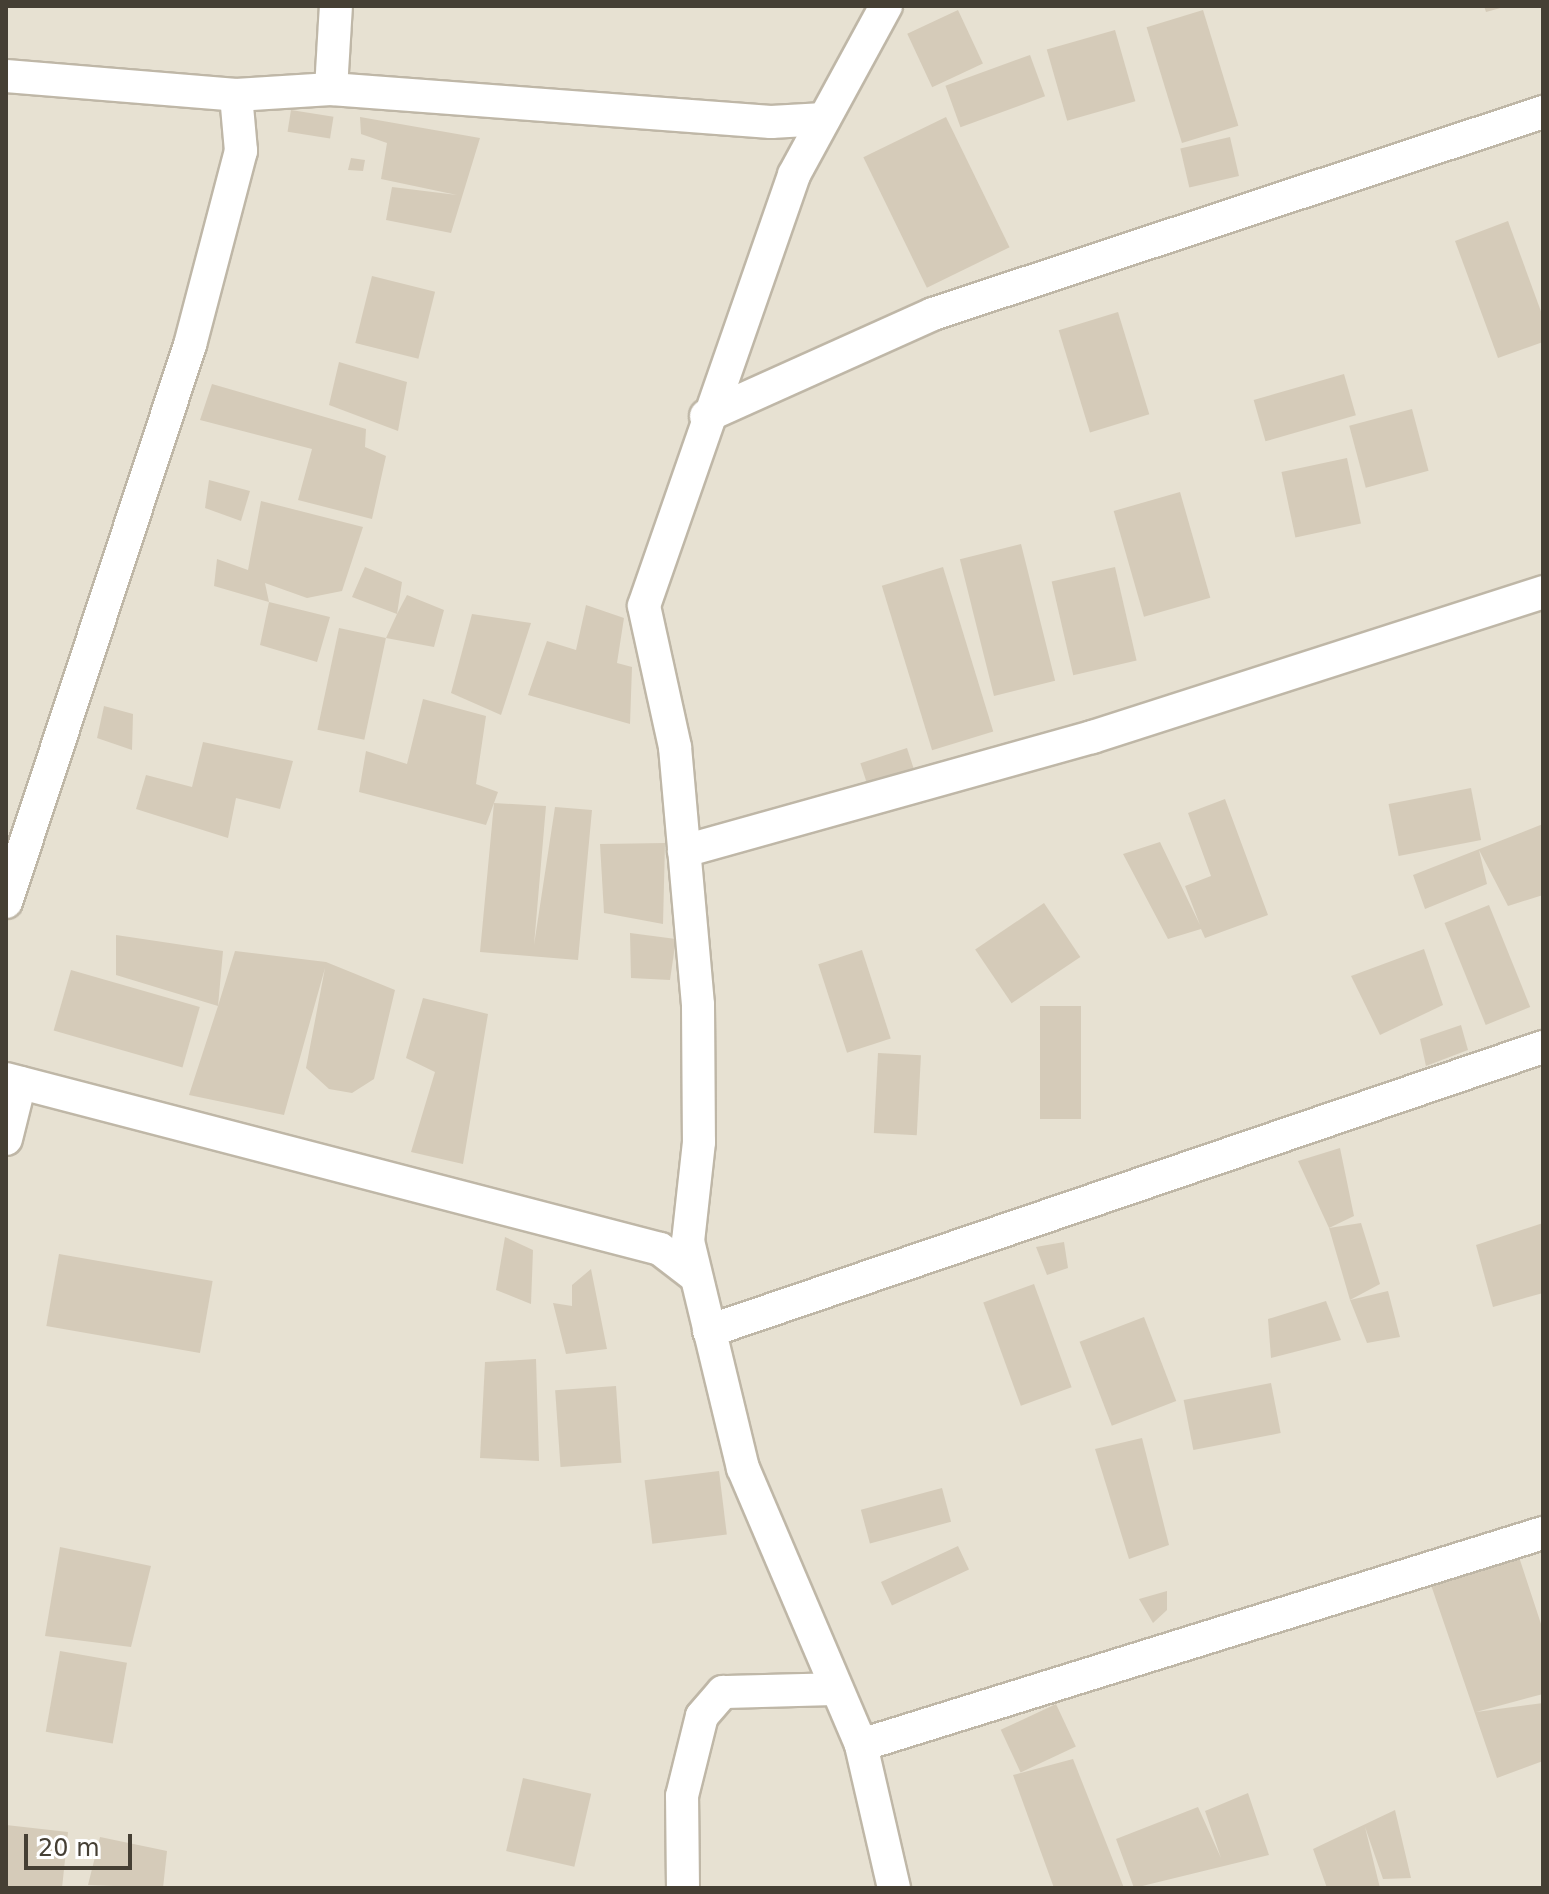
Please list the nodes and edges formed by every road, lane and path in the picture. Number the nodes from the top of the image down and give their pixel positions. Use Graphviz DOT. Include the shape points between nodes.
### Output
graph roads {
  1 [pos="336,6"];
  2 [pos="886,6"];
  3 [pos="6,76"];
  4 [pos="331,89"];
  5 [pos="236,95"];
  6 [pos="1543,112"];
  7 [pos="824,119"];
  8 [pos="771,122"];
  9 [pos="800,165"];
  10 [pos="706,416"];
  11 [pos="1543,592"];
  12 [pos="684,851"];
  13 [pos="6,902"];
  14 [pos="1543,1047"];
  15 [pos="13,1081"];
  16 [pos="6,1139"];
  17 [pos="689,1231"];
  18 [pos="660,1249"];
  19 [pos="695,1276"];
  20 [pos="709,1331"];
  21 [pos="1543,1533"];
  22 [pos="836,1689"];
  23 [pos="861,1745"];
  24 [pos="683,1888"];
  25 [pos="894,1888"];
  1 -- 4 [label="street"];
  2 -- 7 [label="street"];
  3 -- 5 [label="street"];
  4 -- 5 [label="street"];
  4 -- 8 [label="street"];
  5 -- 13 [label="street" via="241,151 190,345"];
  6 -- 10 [label="street" via="933,314"];
  7 -- 8 [label="street"];
  7 -- 9 [label="street"];
  8 -- 9 [label="street"];
  9 -- 10 [label="street"];
  10 -- 12 [label="street" via="644,606 675,747"];
  11 -- 12 [label="street" via="1092,737"];
  12 -- 17 [label="street" via="698,1020 699,1142"];
  14 -- 20 [label="street"];
  15 -- 16 [label="street"];
  15 -- 18 [label="street"];
  17 -- 18 [label="street"];
  17 -- 19 [label="street"];
  18 -- 19 [label="street"];
  19 -- 20 [label="street"];
  20 -- 22 [label="street" via="743,1468"];
  21 -- 23 [label="street"];
  22 -- 23 [label="street"];
  22 -- 24 [label="street" via="723,1692 702,1716 682,1796"];
  23 -- 25 [label="street"];
}
